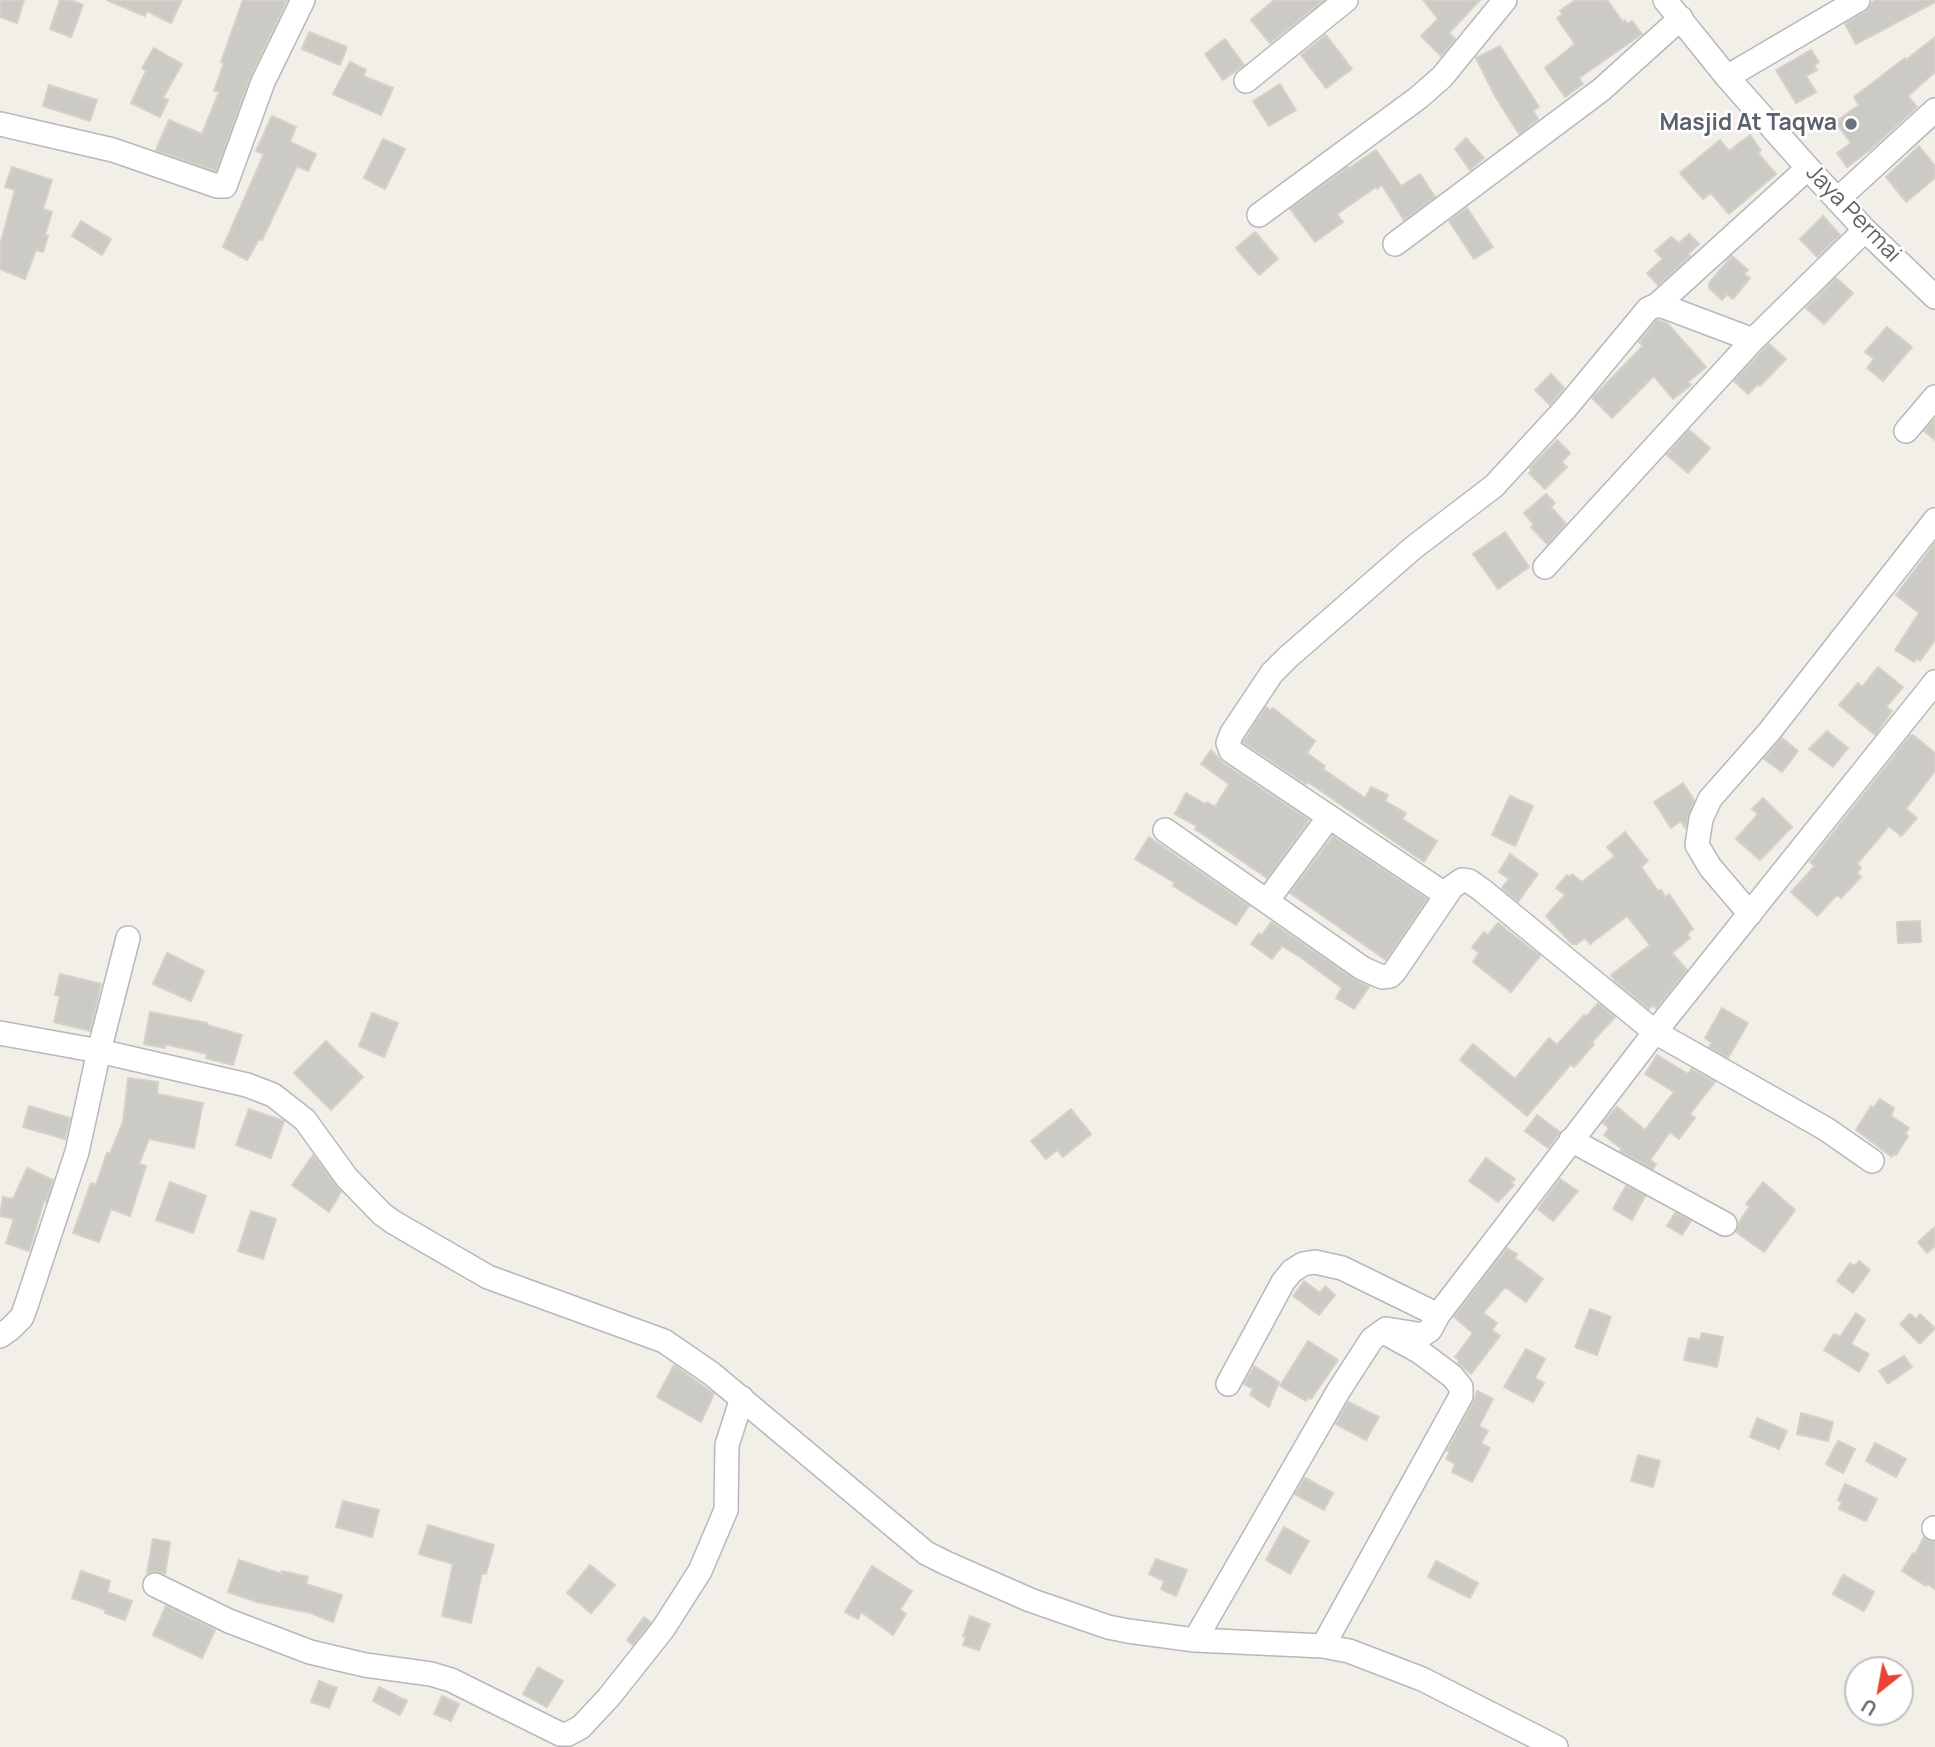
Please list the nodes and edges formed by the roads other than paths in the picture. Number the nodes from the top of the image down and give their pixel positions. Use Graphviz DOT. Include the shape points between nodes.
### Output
graph roads {
  1 [pos="303,0"];
  2 [pos="1346,0"];
  3 [pos="1505,0"];
  4 [pos="1665,0"];
  5 [pos="1858,0"];
  6 [pos="1681,18"];
  7 [pos="1727,77"];
  8 [pos="1246,81"];
  9 [pos="1935,110"];
  10 [pos="0,124"];
  11 [pos="1808,168"];
  12 [pos="1837,200"];
  13 [pos="1259,215"];
  14 [pos="1866,230"];
  15 [pos="1395,244"];
  16 [pos="1935,297"];
  17 [pos="1657,305"];
  18 [pos="1753,340"];
  19 [pos="1935,397"];
  20 [pos="1906,431"];
  21 [pos="1935,520"];
  22 [pos="1545,568"];
  23 [pos="1935,682"];
  24 [pos="1329,817"];
  25 [pos="1165,830"];
  26 [pos="1446,895"];
  27 [pos="1267,901"];
  28 [pos="1747,917"];
  29 [pos="128,938"];
  30 [pos="1655,1032"];
  31 [pos="0,1033"];
  32 [pos="99,1051"];
  33 [pos="1572,1140"];
  34 [pos="1872,1161"];
  35 [pos="1725,1224"];
  36 [pos="1438,1315"];
  37 [pos="1382,1331"];
  38 [pos="0,1335"];
  39 [pos="1228,1384"];
  40 [pos="742,1398"];
  41 [pos="155,1585"];
  42 [pos="1195,1640"];
  43 [pos="1323,1646"];
  44 [pos="1556,1747"];
  1 -- 10 [label="street" via="262,82 225,186 113,150"];
  2 -- 8 [label="street"];
  3 -- 13 [label="street" via="1418,98"];
  4 -- 6 [label="street, Jaya Permai"];
  5 -- 7 [label="street"];
  6 -- 7 [label="street, Jaya Permai"];
  6 -- 15 [label="street" via="1601,90"];
  7 -- 11 [label="street, Jaya Permai"];
  9 -- 12 [label="street"];
  11 -- 12 [label="street, Jaya Permai"];
  11 -- 17 [label="street"];
  12 -- 14 [label="street, Jaya Permai"];
  14 -- 16 [label="street, Jaya Permai"];
  14 -- 18 [label="street"];
  17 -- 18 [label="street"];
  17 -- 24 [label="street" via="1648,309 1494,486 1413,548 1272,673 1232,733 1231,751"];
  18 -- 22 [label="street"];
  19 -- 20 [label="street"];
  21 -- 28 [label="street" via="1769,732 1710,799 1700,819 1698,845"];
  23 -- 28 [label="street"];
  24 -- 26 [label="street"];
  24 -- 27 [label="street"];
  25 -- 27 [label="street"];
  26 -- 27 [label="street" via="1395,971 1382,977 1362,968"];
  26 -- 30 [label="street" via="1462,880 1482,890"];
  28 -- 30 [label="street"];
  29 -- 32 [label="street"];
  30 -- 33 [label="street"];
  30 -- 34 [label="street" via="1826,1129"];
  31 -- 32 [label="street"];
  32 -- 38 [label="street" via="77,1152 27,1303 22,1317"];
  32 -- 40 [label="street" via="273,1095 305,1120 346,1178 393,1222 488,1277 664,1341"];
  33 -- 35 [label="street"];
  33 -- 36 [label="street"];
  36 -- 37 [label="street" via="1424,1334"];
  36 -- 39 [label="street" via="1342,1268 1303,1264 1283,1282"];
  37 -- 42 [label="street" via="1339,1390"];
  37 -- 43 [label="street" via="1452,1376 1461,1387 1461,1396"];
  40 -- 41 [label="street" via="727,1445 726,1510 700,1571 663,1629 617,1687 581,1727 568,1734 451,1680 310,1652"];
  40 -- 42 [label="street" via="936,1558 1030,1600 1108,1627"];
  42 -- 43 [label="street"];
  43 -- 44 [label="street" via="1400,1669"];
}
